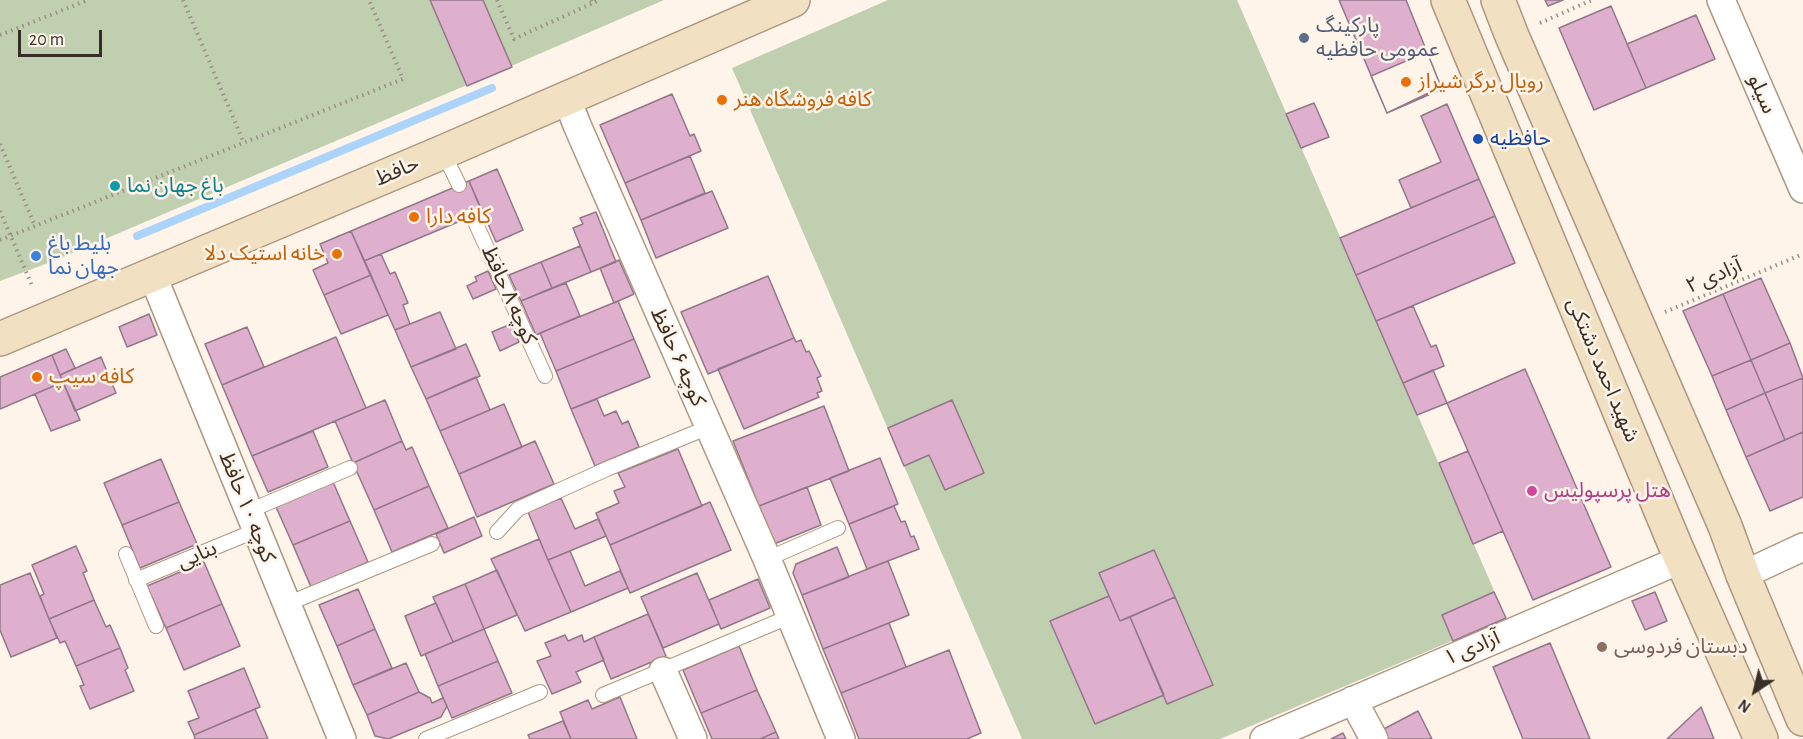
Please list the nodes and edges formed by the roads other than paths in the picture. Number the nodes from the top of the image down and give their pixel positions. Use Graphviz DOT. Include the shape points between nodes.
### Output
graph roads {
  1 [pos="793,0"];
  2 [pos="1448,0"];
  3 [pos="1498,0"];
  4 [pos="1721,0"];
  5 [pos="567,99"];
  6 [pos="443,152"];
  7 [pos="459,185"];
  8 [pos="1803,189"];
  9 [pos="472,215"];
  10 [pos="152,274"];
  11 [pos="0,339"];
  12 [pos="545,375"];
  13 [pos="709,427"];
  14 [pos="350,468"];
  15 [pos="253,520"];
  16 [pos="838,528"];
  17 [pos="498,532"];
  18 [pos="432,543"];
  19 [pos="1803,547"];
  20 [pos="126,554"];
  21 [pos="767,559"];
  22 [pos="1682,559"];
  23 [pos="1743,575"];
  24 [pos="136,580"];
  25 [pos="287,604"];
  26 [pos="790,616"];
  27 [pos="156,626"];
  28 [pos="663,671"];
  29 [pos="540,692"];
  30 [pos="603,695"];
  31 [pos="1353,700"];
  32 [pos="1803,719"];
  33 [pos="342,739"];
  34 [pos="426,739"];
  35 [pos="693,739"];
  36 [pos="841,739"];
  37 [pos="1264,739"];
  38 [pos="1374,739"];
  39 [pos="1761,739"];
  1 -- 5 [label="main road, حافظ"];
  2 -- 22 [label="main road, شهید احمد دشتکی"];
  3 -- 23 [label="main road"];
  4 -- 8 [label="street, سیلو"];
  5 -- 6 [label="main road, حافظ"];
  5 -- 13 [label="street, کوچه ۶ حافظ"];
  6 -- 7 [label="lane"];
  6 -- 10 [label="main road, حافظ"];
  9 -- 12 [label="lane, کوچه ۸ حافظ"];
  10 -- 11 [label="main road, حافظ"];
  10 -- 15 [label="street, کوچه ۱۰ حافظ"];
  13 -- 17 [label="lane" via="518,509"];
  13 -- 21 [label="street, کوچه ۶ حافظ"];
  14 -- 15 [label="lane, بنایی"];
  15 -- 24 [label="lane, بنایی"];
  15 -- 25 [label="street, کوچه ۱۰ حافظ"];
  16 -- 21 [label="lane"];
  18 -- 25 [label="lane"];
  19 -- 23 [label="street"];
  20 -- 24 [label="lane"];
  21 -- 26 [label="street, کوچه ۶ حافظ"];
  22 -- 31 [label="street, آزادی ۱"];
  22 -- 39 [label="main road, شهید احمد دشتکی"];
  23 -- 32 [label="main road"];
  24 -- 27 [label="lane"];
  25 -- 33 [label="street, کوچه ۱۰ حافظ"];
  26 -- 28 [label="lane"];
  26 -- 36 [label="street, کوچه ۶ حافظ"];
  28 -- 30 [label="lane"];
  28 -- 35 [label="street"];
  29 -- 34 [label="lane"];
  31 -- 37 [label="street, آزادی ۱"];
  31 -- 38 [label="street"];
}
